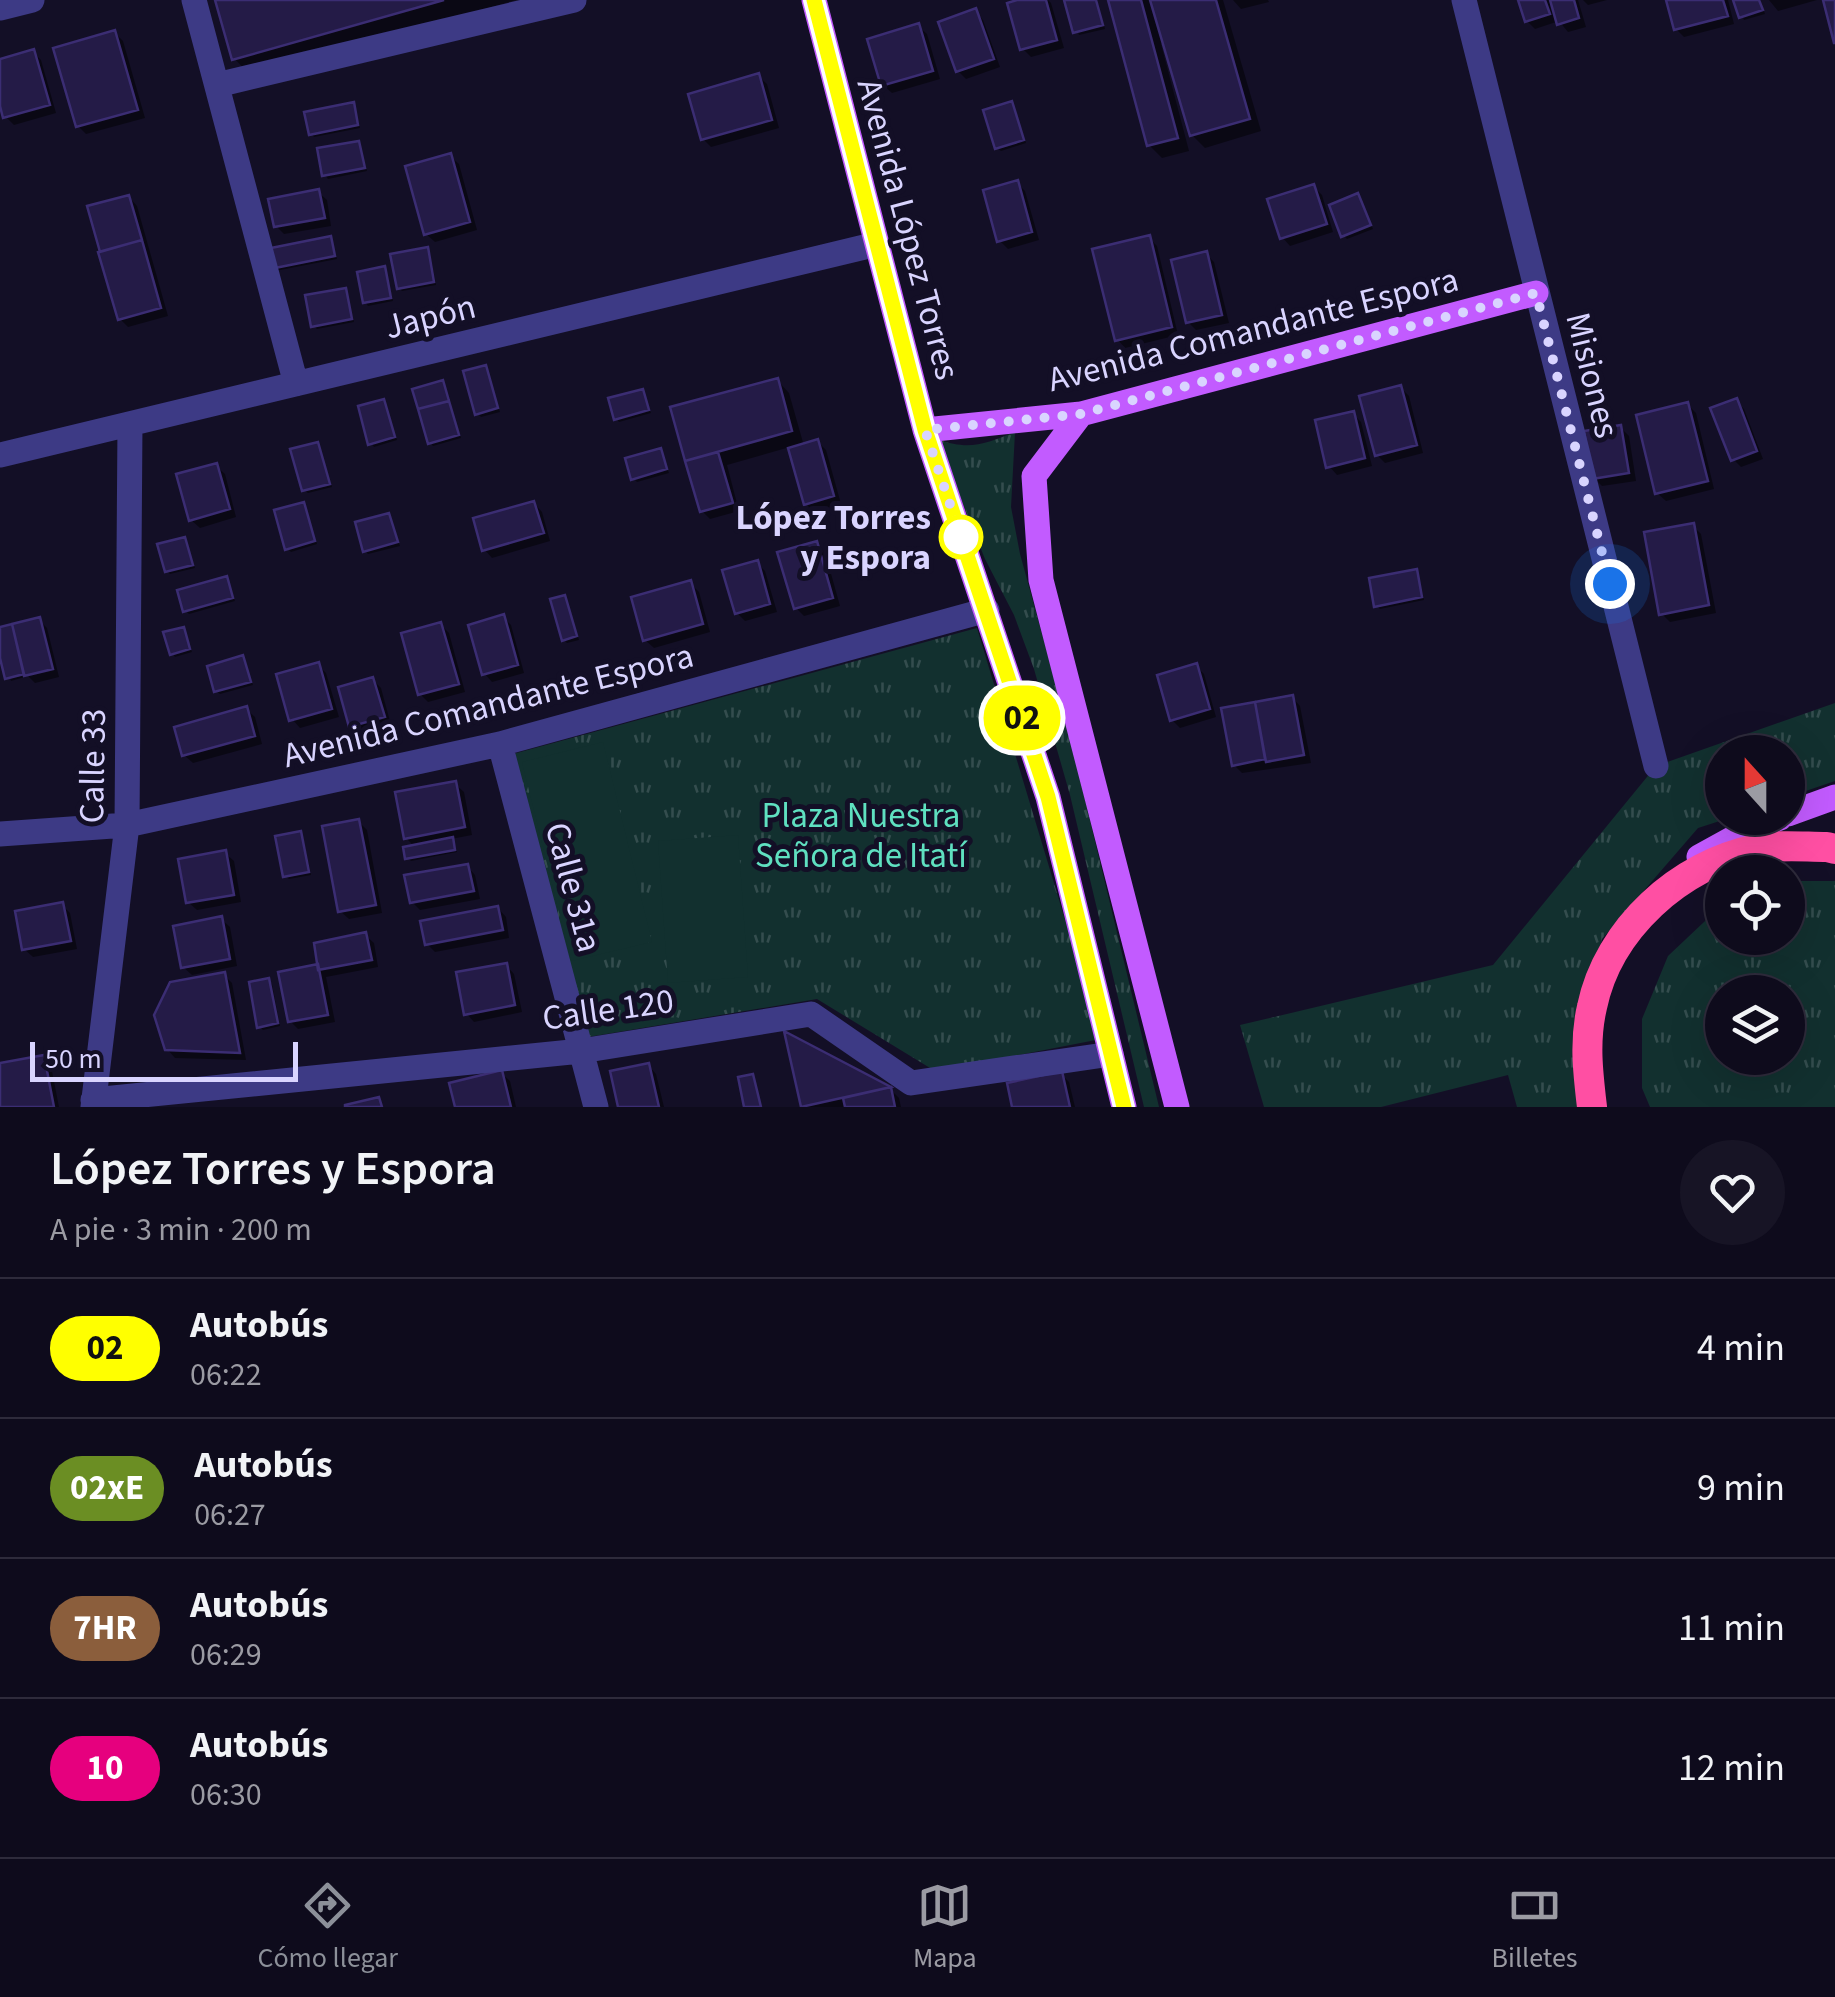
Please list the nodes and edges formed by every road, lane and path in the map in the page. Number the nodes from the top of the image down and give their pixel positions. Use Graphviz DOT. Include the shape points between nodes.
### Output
graph roads {
  1 [pos="32,0"];
  2 [pos="194,0"];
  3 [pos="574,0"];
  4 [pos="814,0"];
  5 [pos="1464,0"];
  6 [pos="0,8"];
  7 [pos="217,85"];
  8 [pos="877,244"];
  9 [pos="1536,293"];
  10 [pos="296,384"];
  11 [pos="1081,414"];
  12 [pos="130,424"];
  13 [pos="925,430"];
  14 [pos="0,456"];
  15 [pos="987,610"];
  16 [pos="500,744"];
  17 [pos="1656,766"];
  18 [pos="1835,797"];
  19 [pos="1805,808"];
  20 [pos="127,825"];
  21 [pos="0,834"];
  22 [pos="1739,835"];
  23 [pos="1835,849"];
  24 [pos="1679,882"];
  25 [pos="581,1051"];
  26 [pos="1111,1054"];
  27 [pos="912,1095"];
  28 [pos="93,1104"];
  29 [pos="596,1107"];
  30 [pos="1124,1107"];
  31 [pos="1177,1107"];
  32 [pos="1592,1107"];
  1 -- 6 [label="street"];
  2 -- 7 [label="street"];
  3 -- 7 [label="street"];
  4 -- 8 [label="main road, Avenida López Torres"];
  5 -- 9 [label="street, Misiones"];
  7 -- 10 [label="street"];
  8 -- 10 [label="street, Japón"];
  8 -- 13 [label="main road, Avenida López Torres"];
  9 -- 11 [label="main road, Avenida Comandante Espora"];
  9 -- 17 [label="street, Misiones"];
  10 -- 12 [label="street, Japón"];
  11 -- 13 [label="main road, Avenida Comandante Espora"];
  11 -- 31 [label="main road" via="1034,476 1041,580"];
  12 -- 14 [label="street, Japón"];
  12 -- 20 [label="street, Calle 33"];
  13 -- 15 [label="main road, Avenida López Torres"];
  15 -- 16 [label="street, Avenida Comandante Espora"];
  15 -- 26 [label="main road, Avenida López Torres" via="1048,797"];
  16 -- 20 [label="street, Avenida Comandante Espora"];
  16 -- 25 [label="street, Calle 31a"];
  18 -- 19 [label="main road"];
  20 -- 21 [label="street, Avenida Comandante Espora"];
  20 -- 28 [label="street, Calle 33"];
  22 -- 24 [label="main road" via="1692,860"];
  23 -- 24 [label="highway" via="1758,848"];
  24 -- 32 [label="highway" via="1655,900 1610,956 1592,1004 1586,1056"];
  25 -- 27 [label="street, Calle 120" via="811,1014"];
  25 -- 28 [label="street, Calle 120"];
  25 -- 29 [label="street, Calle 31a"];
  26 -- 27 [label="street, Calle 120"];
  26 -- 30 [label="main road, Avenida López Torres"];
}
